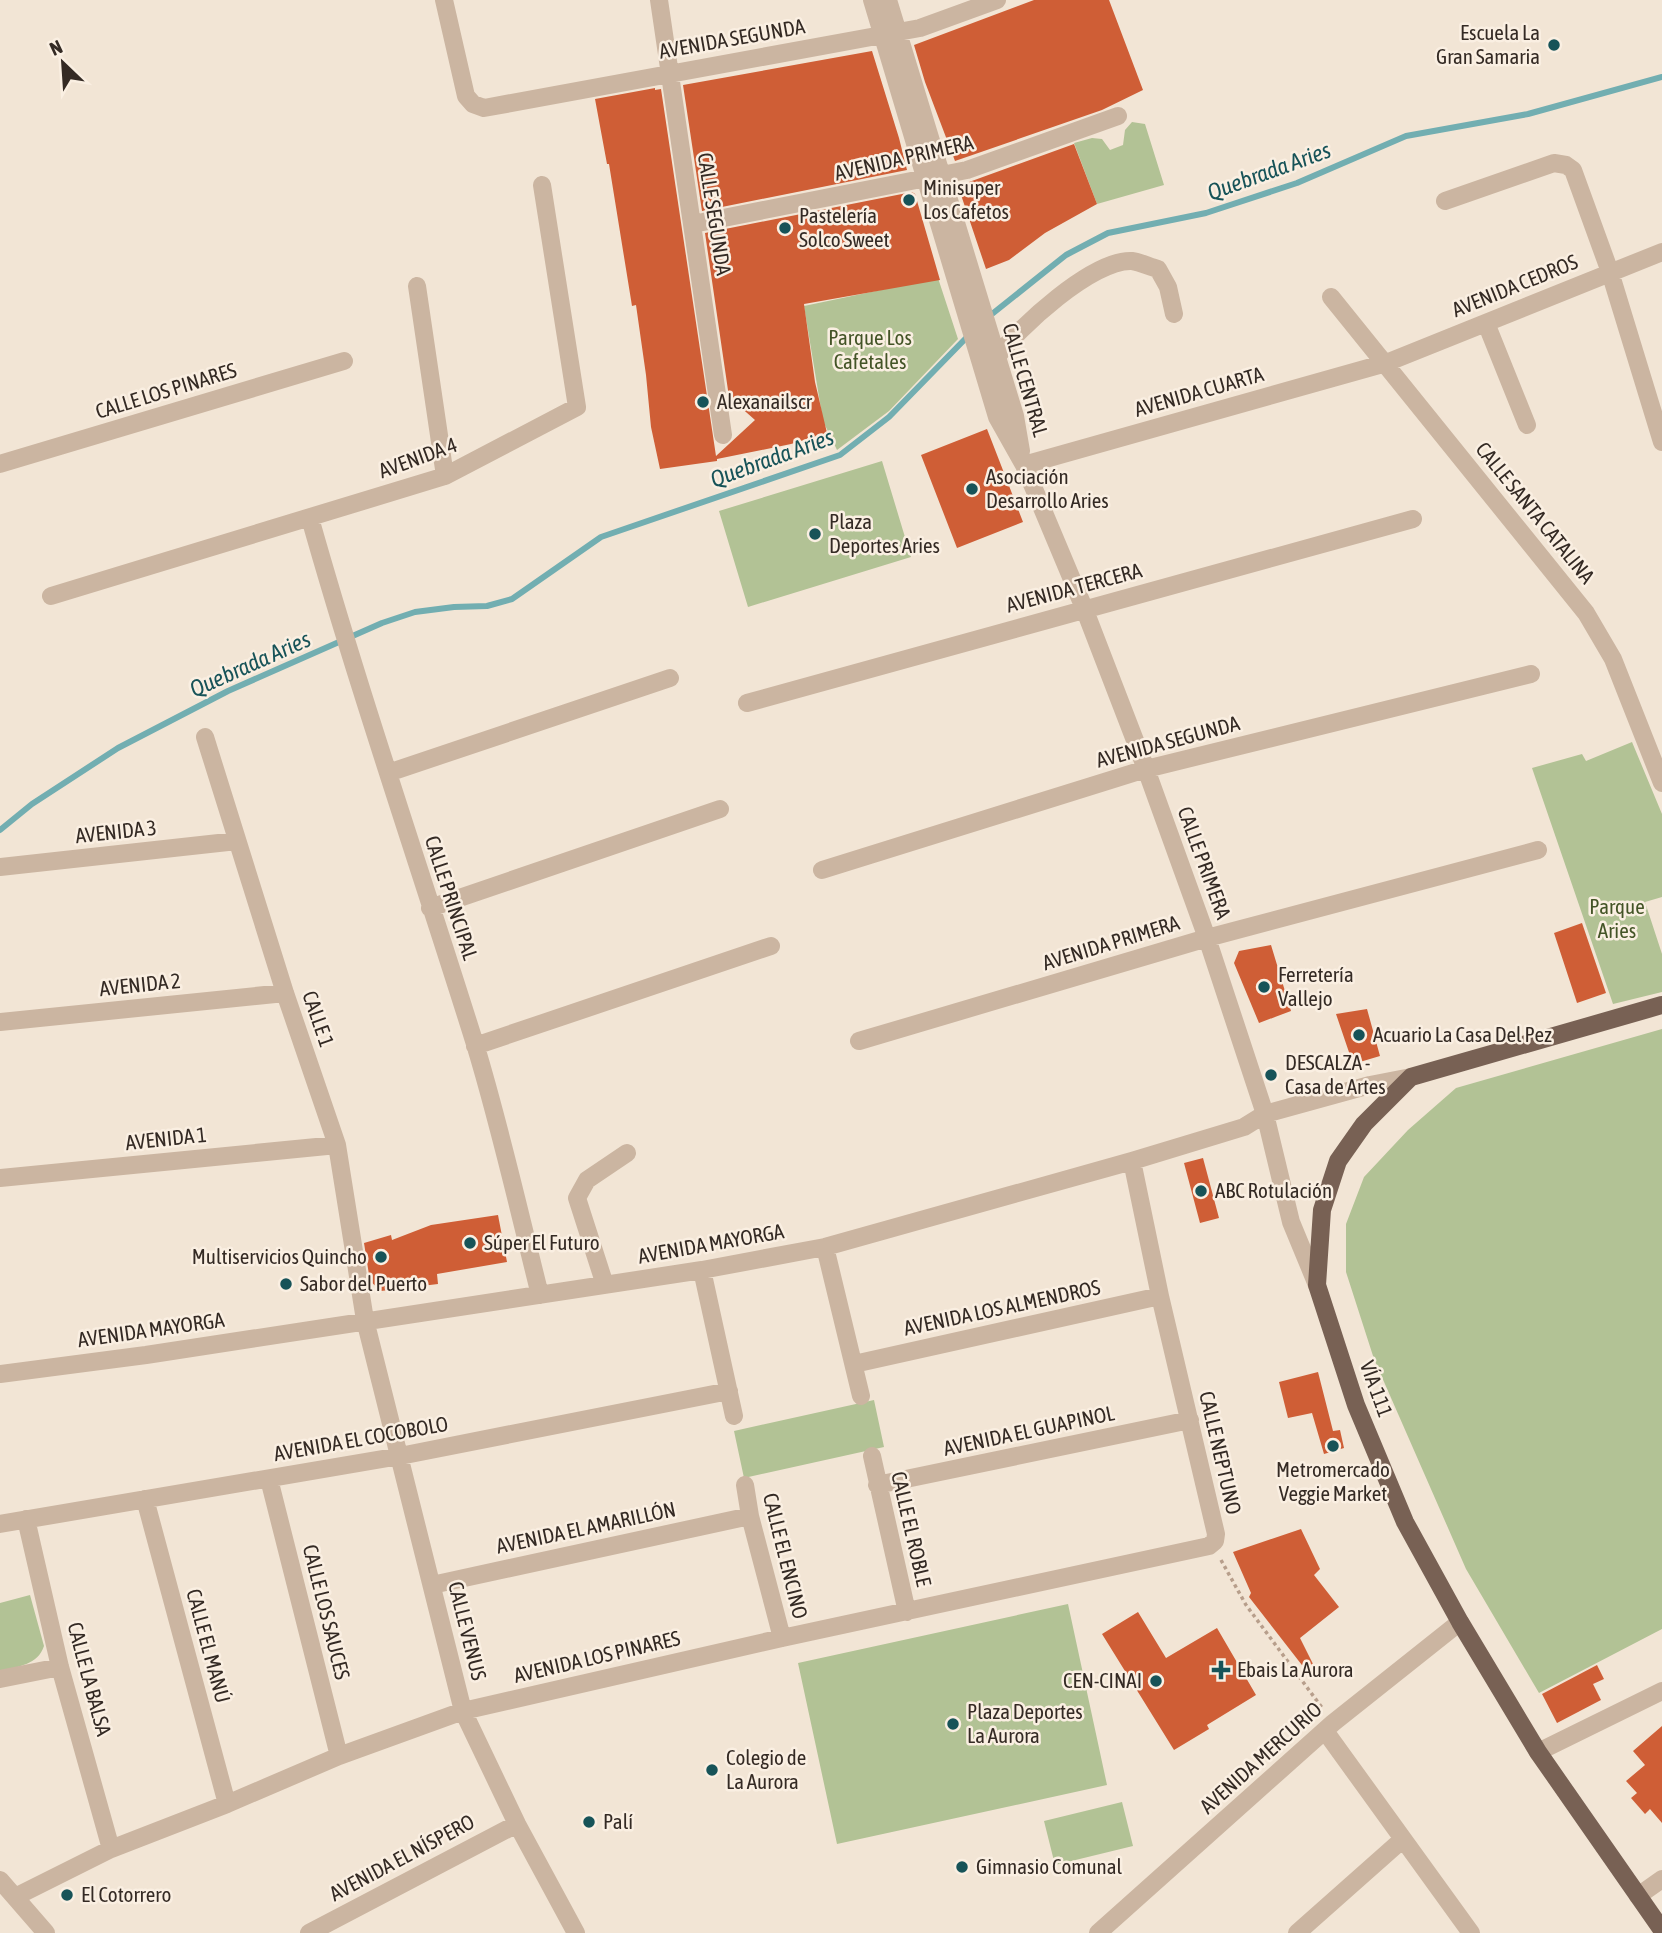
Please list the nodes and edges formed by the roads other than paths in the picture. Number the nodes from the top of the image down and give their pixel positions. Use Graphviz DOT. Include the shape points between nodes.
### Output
graph roads {
  1 [pos="444,0"];
  2 [pos="659,0"];
  3 [pos="872,0"];
  4 [pos="888,0"];
  5 [pos="998,0"];
  6 [pos="890,34"];
  7 [pos="668,74"];
  8 [pos="1118,116"];
  9 [pos="933,178"];
  10 [pos="542,185"];
  11 [pos="1445,201"];
  12 [pos="694,224"];
  13 [pos="1662,251"];
  14 [pos="1609,272"];
  15 [pos="417,286"];
  16 [pos="1331,297"];
  17 [pos="1174,314"];
  18 [pos="1486,323"];
  19 [pos="982,340"];
  20 [pos="996,358"];
  21 [pos="344,361"];
  22 [pos="1386,363"];
  23 [pos="1656,402"];
  24 [pos="1527,425"];
  25 [pos="723,435"];
  26 [pos="1662,442"];
  27 [pos="0,464"];
  28 [pos="1024,465"];
  29 [pos="445,476"];
  30 [pos="310,518"];
  31 [pos="1413,519"];
  32 [pos="51,596"];
  33 [pos="1084,608"];
  34 [pos="1531,674"];
  35 [pos="670,678"];
  36 [pos="747,703"];
  37 [pos="205,737"];
  38 [pos="1146,769"];
  39 [pos="388,774"];
  40 [pos="1662,783"];
  41 [pos="720,809"];
  42 [pos="237,841"];
  43 [pos="1538,850"];
  44 [pos="0,867"];
  45 [pos="822,870"];
  46 [pos="430,908"];
  47 [pos="1207,938"];
  48 [pos="771,946"];
  49 [pos="285,993"];
  50 [pos="1662,1005"];
  51 [pos="0,1022"];
  52 [pos="859,1041"];
  53 [pos="475,1046"];
  54 [pos="1411,1077"];
  55 [pos="1265,1114"];
  56 [pos="337,1145"];
  57 [pos="627,1153"];
  58 [pos="1132,1161"];
  59 [pos="0,1178"];
  60 [pos="825,1247"];
  61 [pos="702,1270"];
  62 [pos="605,1285"];
  63 [pos="1317,1285"];
  64 [pos="540,1295"];
  65 [pos="1160,1296"];
  66 [pos="365,1320"];
  67 [pos="854,1364"];
  68 [pos="0,1374"];
  69 [pos="729,1391"];
  70 [pos="861,1396"];
  71 [pos="734,1416"];
  72 [pos="1190,1420"];
  73 [pos="400,1456"];
  74 [pos="872,1456"];
  75 [pos="269,1479"];
  76 [pos="745,1485"];
  77 [pos="877,1485"];
  78 [pos="145,1499"];
  79 [pos="750,1516"];
  80 [pos="26,1519"];
  81 [pos="0,1524"];
  82 [pos="1215,1541"];
  83 [pos="432,1586"];
  84 [pos="907,1612"];
  85 [pos="1460,1622"];
  86 [pos="782,1638"];
  87 [pos="60,1667"];
  88 [pos="0,1679"];
  89 [pos="1662,1691"];
  90 [pos="463,1711"];
  91 [pos="1329,1727"];
  92 [pos="1538,1752"];
  93 [pos="339,1756"];
  94 [pos="227,1804"];
  95 [pos="517,1824"];
  96 [pos="1403,1839"];
  97 [pos="111,1849"];
  98 [pos="1662,1879"];
  99 [pos="0,1880"];
  100 [pos="1638,1896"];
  101 [pos="15,1897"];
  102 [pos="1662,1930"];
  103 [pos="46,1933"];
  104 [pos="309,1933"];
  105 [pos="576,1933"];
  106 [pos="1098,1933"];
  107 [pos="1297,1933"];
  108 [pos="1471,1933"];
  1 -- 7 [label="street, AVENIDA SEGUNDA" via="466,96 484,108"];
  2 -- 7 [label="street, CALLE SEGUNDA"];
  3 -- 6 [label="street, CALLE CENTRAL"];
  4 -- 6 [label="street, CALLE CENTRAL"];
  5 -- 6 [label="street, AVENIDA SEGUNDA"];
  6 -- 7 [label="street, AVENIDA SEGUNDA"];
  6 -- 9 [label="street, CALLE CENTRAL"];
  7 -- 12 [label="street, CALLE SEGUNDA"];
  8 -- 9 [label="street, AVENIDA PRIMERA"];
  9 -- 12 [label="street, AVENIDA PRIMERA"];
  9 -- 19 [label="street, CALLE CENTRAL"];
  10 -- 29 [label="street, AVENIDA 4" via="577,407"];
  11 -- 14 [label="street" via="1554,163 1566,165 1573,170"];
  12 -- 25 [label="street, CALLE SEGUNDA"];
  13 -- 14 [label="street, AVENIDA CEDROS"];
  14 -- 18 [label="street, AVENIDA CEDROS"];
  14 -- 23 [label="street"];
  15 -- 29 [label="street"];
  16 -- 22 [label="street, CALLE SANTA CATALINA"];
  17 -- 20 [label="street" via="1158,269 1132,261 1109,266 1069,289 1033,318"];
  18 -- 22 [label="street, AVENIDA CEDROS"];
  18 -- 24 [label="street"];
  19 -- 20 [label="street, CALLE CENTRAL"];
  19 -- 28 [label="street, CALLE CENTRAL" via="997,417"];
  20 -- 28 [label="street, CALLE CENTRAL" via="1015,416"];
  21 -- 27 [label="street, CALLE LOS PINARES"];
  22 -- 28 [label="street, AVENIDA CUARTA"];
  22 -- 40 [label="street, CALLE SANTA CATALINA" via="1586,613 1613,659"];
  23 -- 26 [label="street"];
  28 -- 33 [label="street, CALLE PRIMERA"];
  29 -- 30 [label="street, AVENIDA 4"];
  30 -- 32 [label="street, AVENIDA 4"];
  30 -- 39 [label="street, CALLE PRINCIPAL"];
  31 -- 33 [label="street, AVENIDA TERCERA"];
  33 -- 36 [label="street, AVENIDA TERCERA"];
  33 -- 38 [label="street, CALLE PRIMERA"];
  34 -- 38 [label="street, AVENIDA SEGUNDA"];
  35 -- 39 [label="street"];
  37 -- 42 [label="street, CALLE 1"];
  38 -- 45 [label="street, AVENIDA SEGUNDA"];
  38 -- 47 [label="street, CALLE PRIMERA"];
  39 -- 46 [label="street, CALLE PRINCIPAL"];
  41 -- 46 [label="street"];
  42 -- 44 [label="street, AVENIDA 3"];
  42 -- 49 [label="street, CALLE 1"];
  43 -- 47 [label="street, AVENIDA PRIMERA"];
  46 -- 53 [label="street, CALLE PRINCIPAL"];
  47 -- 52 [label="street, AVENIDA PRIMERA"];
  47 -- 55 [label="street, CALLE PRIMERA"];
  48 -- 53 [label="street"];
  49 -- 51 [label="street, AVENIDA 2"];
  49 -- 56 [label="street, CALLE 1"];
  50 -- 54 [label="main road, VÍA 111"];
  53 -- 64 [label="street, CALLE PRINCIPAL"];
  54 -- 55 [label="street, AVENIDA MAYORGA"];
  54 -- 63 [label="main road, VÍA 111" via="1364,1124 1338,1161 1322,1210"];
  55 -- 58 [label="street, AVENIDA MAYORGA" via="1244,1127"];
  55 -- 63 [label="street, CALLE PRIMERA" via="1291,1222"];
  56 -- 59 [label="street, AVENIDA 1"];
  56 -- 66 [label="street, CALLE 1"];
  57 -- 62 [label="street" via="587,1180 577,1198"];
  58 -- 60 [label="street, AVENIDA MAYORGA"];
  58 -- 65 [label="street, CALLE NEPTUNO"];
  60 -- 61 [label="street, AVENIDA MAYORGA"];
  60 -- 67 [label="street"];
  61 -- 62 [label="street, AVENIDA MAYORGA"];
  61 -- 69 [label="street"];
  62 -- 64 [label="street, AVENIDA MAYORGA"];
  63 -- 85 [label="main road, VÍA 111" via="1356,1405 1400,1510"];
  64 -- 66 [label="street, AVENIDA MAYORGA"];
  65 -- 67 [label="street, AVENIDA LOS ALMENDROS"];
  65 -- 72 [label="street, CALLE NEPTUNO"];
  66 -- 68 [label="street, AVENIDA MAYORGA"];
  66 -- 73 [label="street, CALLE VENUS"];
  67 -- 70 [label="street"];
  69 -- 71 [label="street"];
  69 -- 73 [label="street, AVENIDA EL COCOBOLO"];
  72 -- 77 [label="street, AVENIDA EL GUAPINOL"];
  72 -- 82 [label="street, CALLE NEPTUNO"];
  73 -- 75 [label="street, AVENIDA EL COCOBOLO"];
  73 -- 83 [label="street, CALLE VENUS"];
  74 -- 77 [label="street, CALLE EL ROBLE"];
  75 -- 78 [label="street, AVENIDA EL COCOBOLO"];
  75 -- 93 [label="street, CALLE LOS SAUCES"];
  76 -- 79 [label="street, CALLE EL ENCINO"];
  77 -- 84 [label="street, CALLE EL ROBLE"];
  78 -- 80 [label="street, AVENIDA EL COCOBOLO"];
  78 -- 94 [label="street, CALLE EL MANÚ"];
  79 -- 83 [label="street, AVENIDA EL AMARILLÓN"];
  79 -- 86 [label="street, CALLE EL ENCINO"];
  80 -- 81 [label="street, AVENIDA EL COCOBOLO"];
  80 -- 87 [label="street, CALLE LA BALSA"];
  82 -- 84 [label="street, AVENIDA LOS PINARES" via="1209,1546"];
  83 -- 90 [label="street, CALLE VENUS"];
  84 -- 86 [label="street, AVENIDA LOS PINARES"];
  85 -- 91 [label="street, AVENIDA MERCURIO"];
  85 -- 92 [label="main road, VÍA 111"];
  86 -- 90 [label="street, AVENIDA LOS PINARES"];
  87 -- 88 [label="street"];
  87 -- 97 [label="street, CALLE LA BALSA"];
  89 -- 92 [label="street"];
  90 -- 93 [label="street, AVENIDA LOS PINARES"];
  90 -- 95 [label="street, CALLE VENUS"];
  91 -- 96 [label="street"];
  91 -- 106 [label="street, AVENIDA MERCURIO"];
  92 -- 100 [label="main road, VÍA 111"];
  93 -- 94 [label="street, AVENIDA LOS PINARES"];
  94 -- 97 [label="street, AVENIDA LOS PINARES"];
  95 -- 104 [label="street, AVENIDA EL NÍSPERO"];
  95 -- 105 [label="street, CALLE VENUS"];
  96 -- 107 [label="street"];
  96 -- 108 [label="street"];
  97 -- 101 [label="street, AVENIDA LOS PINARES"];
  98 -- 100 [label="street"];
  99 -- 101 [label="street"];
  100 -- 102 [label="main road, VÍA 111"];
  101 -- 103 [label="street"];
}
